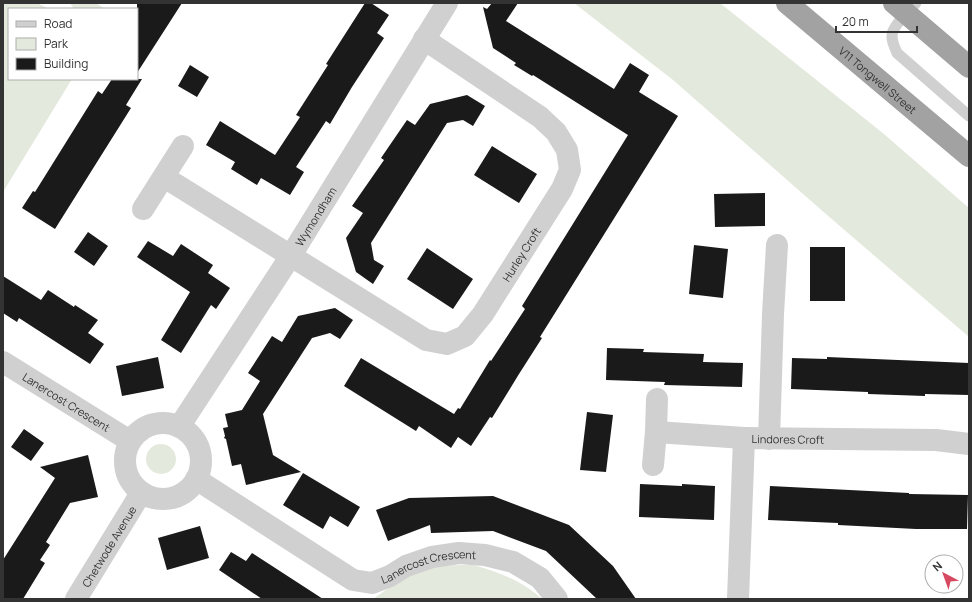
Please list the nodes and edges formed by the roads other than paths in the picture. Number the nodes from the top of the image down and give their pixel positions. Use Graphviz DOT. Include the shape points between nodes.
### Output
graph roads {
  1 [pos="447,3"];
  2 [pos="787,3"];
  3 [pos="905,6"];
  4 [pos="424,38"];
  5 [pos="969,67"];
  6 [pos="969,116"];
  7 [pos="183,146"];
  8 [pos="969,156"];
  9 [pos="164,177"];
  10 [pos="143,209"];
  11 [pos="778,245"];
  12 [pos="290,257"];
  13 [pos="3,362"];
  14 [pos="657,399"];
  15 [pos="179,427"];
  16 [pos="656,432"];
  17 [pos="744,438"];
  18 [pos="769,439"];
  19 [pos="130,441"];
  20 [pos="969,444"];
  21 [pos="653,466"];
  22 [pos="196,479"];
  23 [pos="141,493"];
  24 [pos="76,599"];
  25 [pos="557,599"];
  26 [pos="738,599"];
  1 -- 4 [label="street, Wymondham"];
  2 -- 8 [label="highway, V11 Tongwell Street"];
  3 -- 5 [label="highway"];
  3 -- 6 [label="lane" via="893,32 892,43 897,53"];
  4 -- 12 [label="street, Wymondham"];
  4 -- 12 [label="street, Hurley Croft" via="540,117 556,132 567,150 570,170 562,189 483,314 465,336 447,344 426,340"];
  7 -- 9 [label="street"];
  9 -- 10 [label="street"];
  9 -- 12 [label="street, Hurley Croft"];
  11 -- 18 [label="street"];
  12 -- 15 [label="street, Wymondham"];
  13 -- 19 [label="street, Lanercost Crescent"];
  14 -- 16 [label="street"];
  15 -- 19 [label="street" via="168,423 157,424 137,433"];
  15 -- 22 [label="street" via="197,444 201,468"];
  16 -- 17 [label="street"];
  16 -- 21 [label="street"];
  17 -- 18 [label="street, Lindores Croft"];
  17 -- 26 [label="street, Lindores Croft"];
  18 -- 20 [label="street, Lindores Croft" via="936,440"];
  19 -- 23 [label="street" via="124,464 127,475"];
  22 -- 23 [label="street" via="188,490 178,497 165,500"];
  22 -- 25 [label="street, Lanercost Crescent" via="353,580 372,582 432,557 459,553 485,555 513,562 540,578"];
  23 -- 24 [label="street, Chetwode Avenue"];
}
